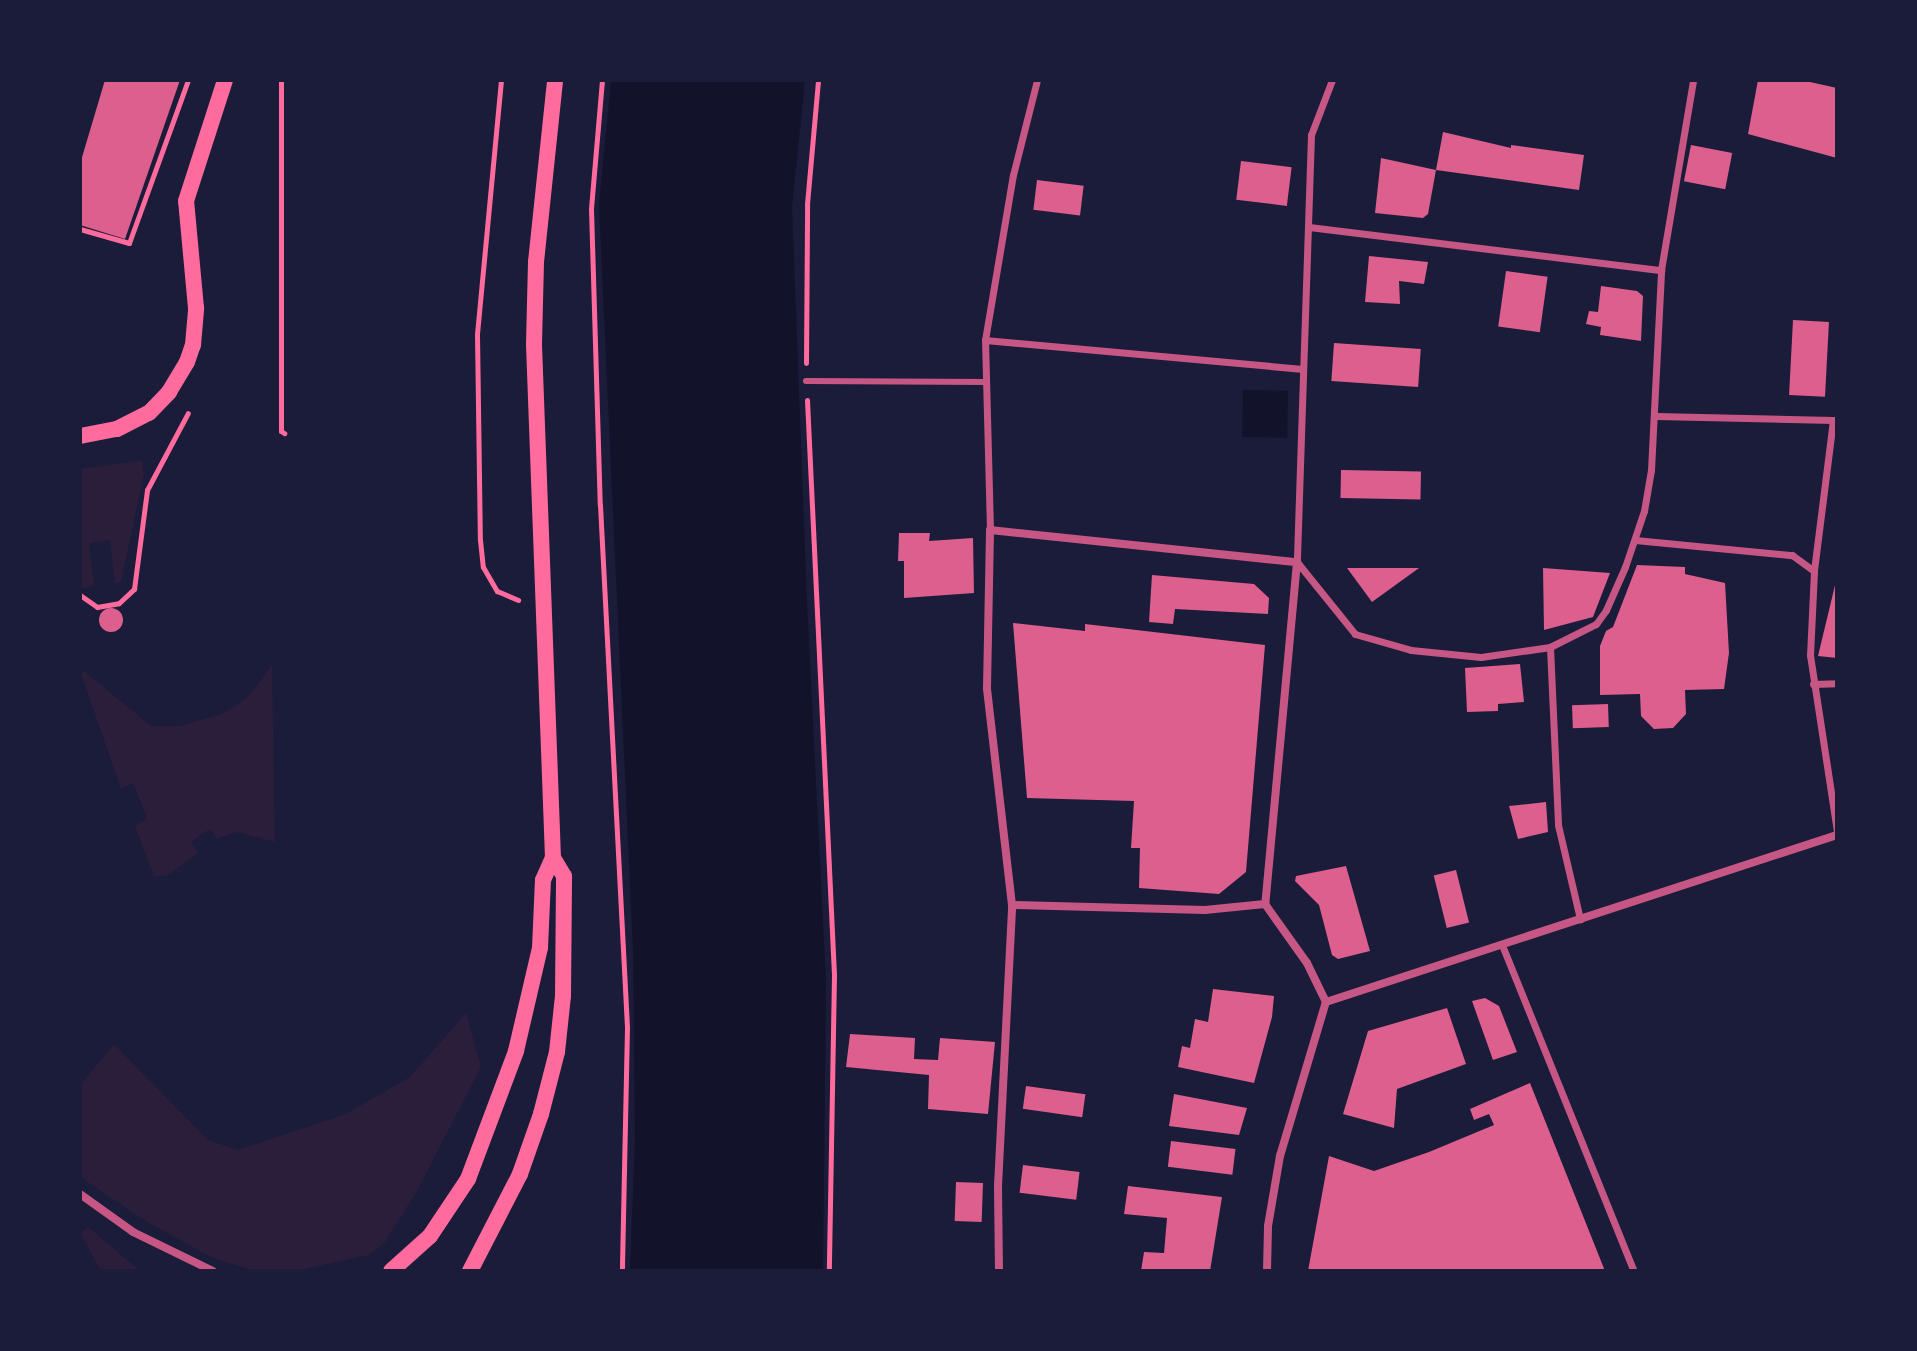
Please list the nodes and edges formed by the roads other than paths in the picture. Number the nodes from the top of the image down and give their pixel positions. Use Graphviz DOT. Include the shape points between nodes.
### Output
graph roads {
  1 [pos="225,80"];
  2 [pos="555,80"];
  3 [pos="1037,80"];
  4 [pos="1332,80"];
  5 [pos="1693,80"];
  6 [pos="1309,227"];
  7 [pos="1661,270"];
  8 [pos="985,340"];
  9 [pos="1303,369"];
  10 [pos="806,381"];
  11 [pos="986,382"];
  12 [pos="1656,416"];
  13 [pos="80,436"];
  14 [pos="990,530"];
  15 [pos="1635,540"];
  16 [pos="1297,562"];
  17 [pos="1814,571"];
  18 [pos="1550,647"];
  19 [pos="1837,683"];
  20 [pos="1813,684"];
  21 [pos="1837,834"];
  22 [pos="553,858"];
  23 [pos="1265,904"];
  24 [pos="1012,905"];
  25 [pos="1580,919"];
  26 [pos="1502,945"];
  27 [pos="1326,1002"];
  28 [pos="80,1194"];
  29 [pos="213,1271"];
  30 [pos="391,1271"];
  31 [pos="470,1271"];
  32 [pos="999,1271"];
  33 [pos="1267,1271"];
  34 [pos="1634,1271"];
  1 -- 13 [label="main road" via="186,201 196,308 187,362 149,413 117,429"];
  2 -- 22 [label="main road" via="535,305"];
  3 -- 8 [label="street" via="1013,175"];
  4 -- 6 [label="street" via="1311,135"];
  5 -- 7 [label="street"];
  6 -- 7 [label="street"];
  6 -- 9 [label="street"];
  7 -- 12 [label="street"];
  8 -- 9 [label="street"];
  8 -- 11 [label="street"];
  9 -- 16 [label="street"];
  10 -- 11 [label="lane"];
  11 -- 14 [label="street"];
  12 -- 15 [label="street" via="1651,470"];
  12 -- 17 [label="street" via="1833,420"];
  14 -- 16 [label="street"];
  14 -- 24 [label="street" via="987,688"];
  15 -- 17 [label="street" via="1792,555"];
  15 -- 18 [label="street" via="1596,624"];
  16 -- 18 [label="street" via="1355,634 1411,650 1481,657"];
  16 -- 23 [label="street"];
  17 -- 20 [label="street"];
  18 -- 25 [label="street" via="1558,825"];
  19 -- 20 [label="street"];
  20 -- 21 [label="street"];
  21 -- 25 [label="street"];
  22 -- 30 [label="main road" via="543,880 540,948 516,1051 468,1179 430,1236"];
  22 -- 31 [label="main road" via="564,876 557,1052 520,1174"];
  23 -- 24 [label="street" via="1205,910"];
  23 -- 27 [label="street" via="1307,963"];
  24 -- 32 [label="street" via="998,1186"];
  25 -- 26 [label="street"];
  26 -- 27 [label="street"];
  26 -- 34 [label="street"];
  27 -- 33 [label="street" via="1280,1156 1268,1226"];
  28 -- 29 [label="street" via="133,1232"];
}
